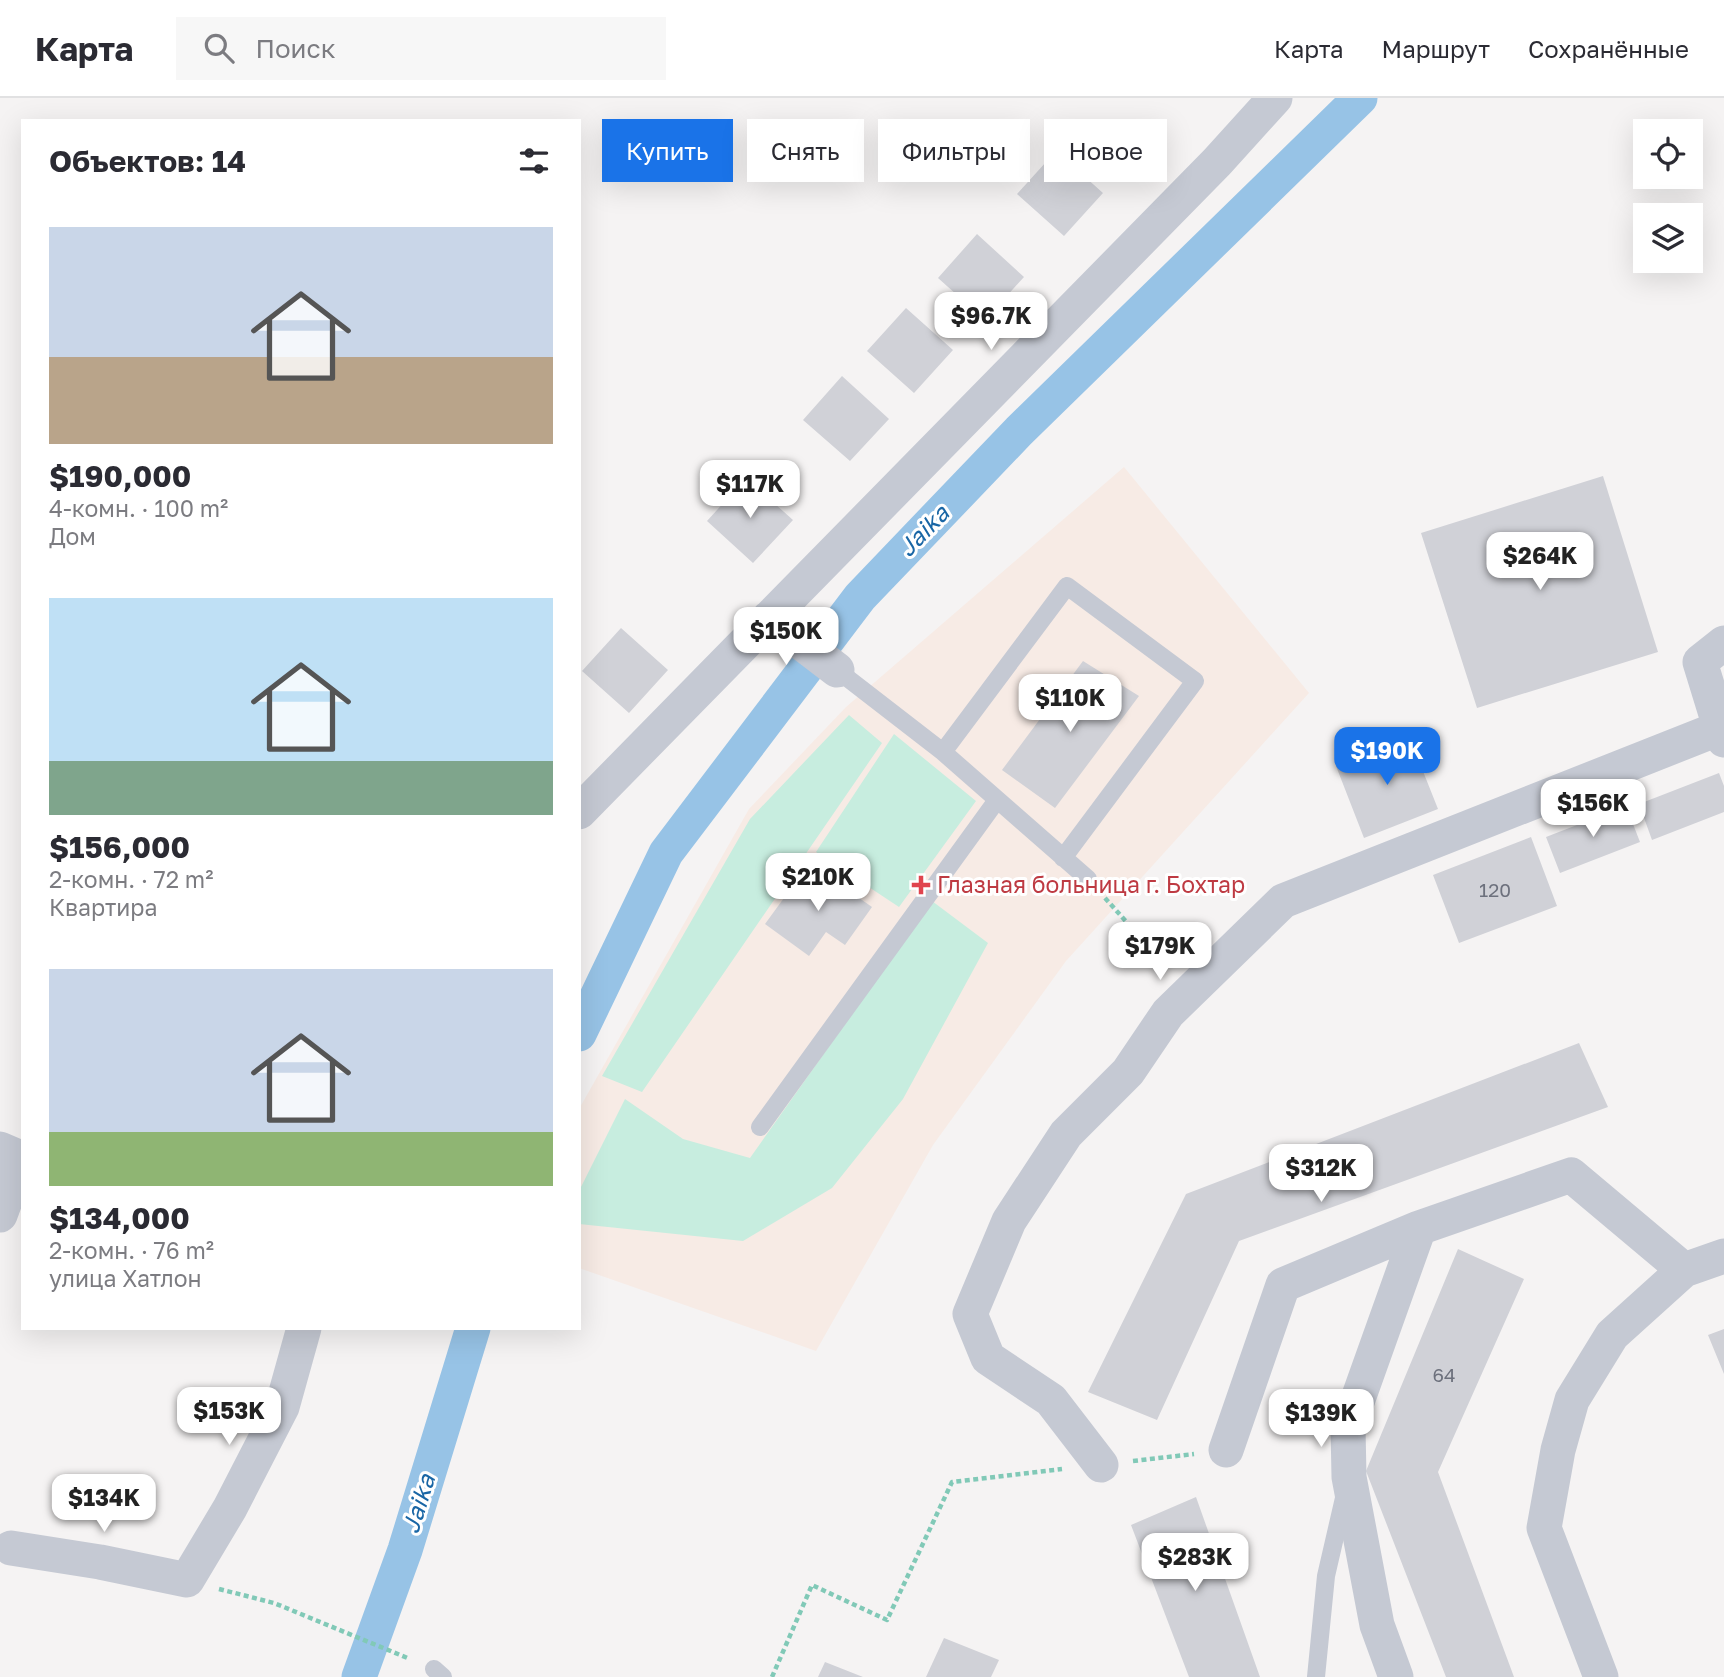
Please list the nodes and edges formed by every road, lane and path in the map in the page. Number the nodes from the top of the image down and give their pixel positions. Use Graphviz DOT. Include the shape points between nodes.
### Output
graph roads {
  1 [pos="1275,98"];
  2 [pos="769,618"];
  3 [pos="1724,643"];
  4 [pos="837,670"];
  5 [pos="1722,734"];
  6 [pos="943,752"];
  7 [pos="998,800"];
  8 [pos="581,810"];
  9 [pos="1063,858"];
  10 [pos="1088,879"];
  11 [pos="1190,992"];
  12 [pos="760,1127"];
  13 [pos="0,1149"];
  14 [pos="10,1202"];
  15 [pos="1419,1228"];
  16 [pos="1724,1256"];
  17 [pos="1685,1270"];
  18 [pos="301,1330"];
  19 [pos="1226,1450"];
  20 [pos="1101,1465"];
  21 [pos="1349,1477"];
  22 [pos="4,1554"];
  23 [pos="187,1580"];
  24 [pos="439,1673"];
  25 [pos="772,1677"];
  26 [pos="1316,1677"];
  27 [pos="1396,1677"];
  28 [pos="1601,1677"];
  1 -- 2 [label="street"];
  2 -- 4 [label="street"];
  2 -- 8 [label="street"];
  3 -- 5 [label="street" via="1700,662"];
  4 -- 6 [label="lane"];
  5 -- 11 [label="street" via="1283,901"];
  6 -- 7 [label="lane"];
  6 -- 9 [label="lane" via="1067,586 1195,681"];
  7 -- 9 [label="lane"];
  7 -- 12 [label="lane"];
  9 -- 10 [label="lane"];
  10 -- 11 [label="path"];
  11 -- 20 [label="street" via="1168,1013 1128,1072 1066,1134 1009,1221 970,1314 988,1358 1051,1400"];
  13 -- 14 [label="street" via="21,1158"];
  15 -- 17 [label="street" via="1571,1175"];
  15 -- 19 [label="street" via="1283,1285"];
  15 -- 21 [label="street" via="1348,1427"];
  16 -- 17 [label="street"];
  17 -- 28 [label="street" via="1612,1335 1572,1400 1558,1450 1544,1528"];
  18 -- 23 [label="street" via="282,1407"];
  19 -- 20 [label="path"];
  20 -- 25 [label="path" via="951,1482 887,1620 812,1585"];
  21 -- 26 [label="lane" via="1326,1576"];
  21 -- 27 [label="street" via="1377,1625"];
  22 -- 23 [label="street" via="100,1562"];
  23 -- 24 [label="path" via="274,1603"];
}
